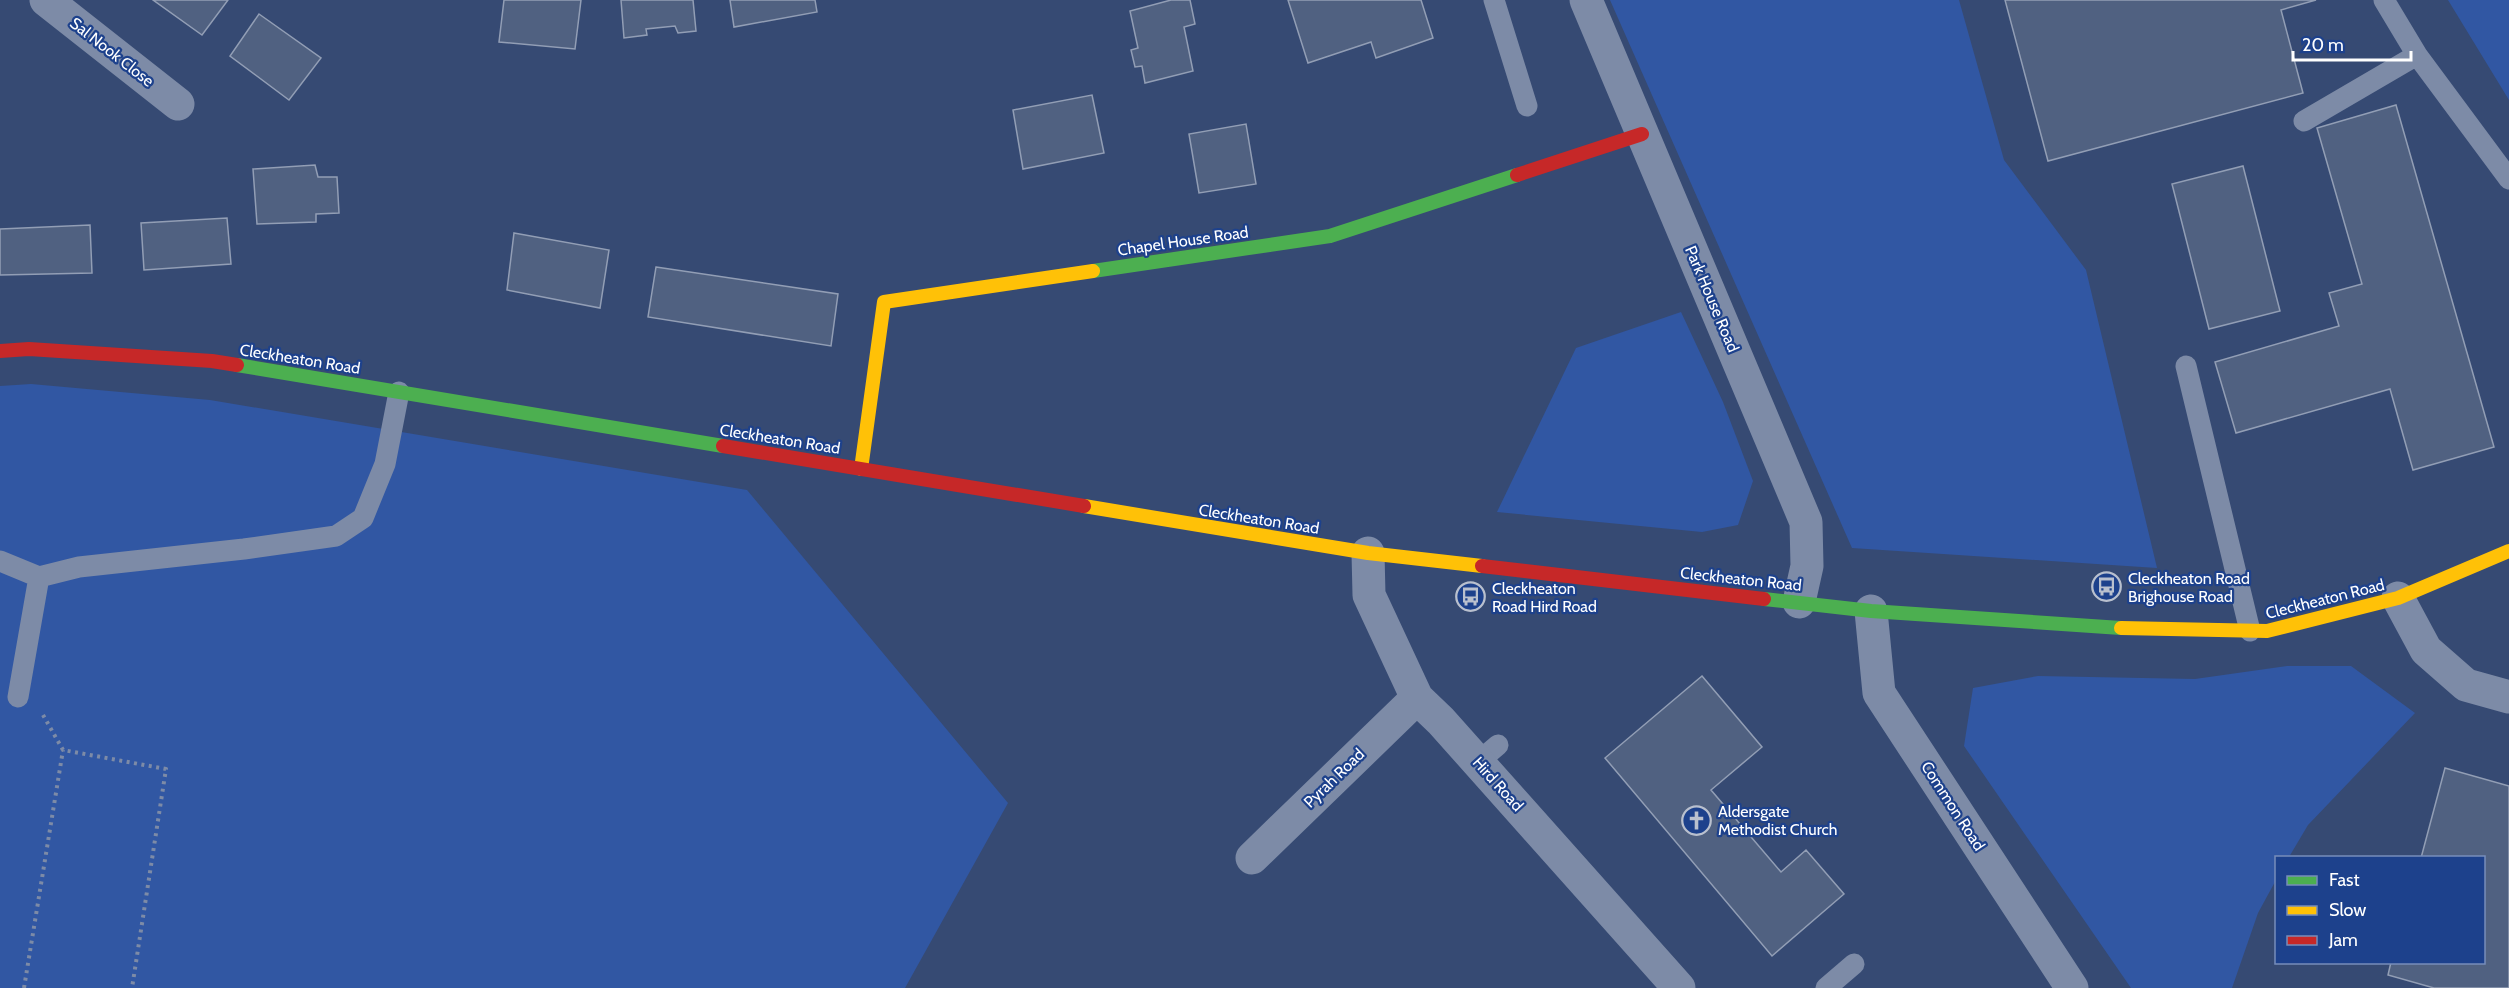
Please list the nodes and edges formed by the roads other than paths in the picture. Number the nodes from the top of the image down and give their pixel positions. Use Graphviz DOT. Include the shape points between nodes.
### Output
graph roads {
  1 [pos="46,0"];
  2 [pos="1494,0"];
  3 [pos="1586,0"];
  4 [pos="2384,0"];
  5 [pos="2417,55"];
  6 [pos="178,105"];
  7 [pos="1527,106"];
  8 [pos="2304,121"];
  9 [pos="1642,134"];
  10 [pos="2509,179"];
  11 [pos="0,351"];
  12 [pos="2186,366"];
  13 [pos="399,392"];
  14 [pos="861,469"];
  15 [pos="2509,551"];
  16 [pos="1368,553"];
  17 [pos="0,561"];
  18 [pos="39,577"];
  19 [pos="2398,598"];
  20 [pos="1798,602"];
  21 [pos="1871,611"];
  22 [pos="2250,631"];
  23 [pos="18,697"];
  24 [pos="2509,697"];
  25 [pos="1417,698"];
  26 [pos="1252,858"];
  27 [pos="1854,964"];
  28 [pos="1679,988"];
  29 [pos="1826,988"];
  30 [pos="2072,988"];
  1 -- 6 [label="street, Sal Nook Close"];
  2 -- 7 [label="lane"];
  3 -- 9 [label="street, Park House Road"];
  4 -- 5 [label="lane"];
  5 -- 8 [label="lane"];
  5 -- 10 [label="lane"];
  9 -- 14 [label="street, Chapel House Road" via="1330,236 884,302"];
  9 -- 20 [label="street, Park House Road" via="1806,522 1807,566"];
  11 -- 13 [label="street, Cleckheaton Road" via="29,349 212,362"];
  12 -- 22 [label="lane"];
  13 -- 14 [label="street, Cleckheaton Road"];
  13 -- 18 [label="lane" via="385,464 363,518 336,536 79,567"];
  14 -- 16 [label="street, Cleckheaton Road"];
  15 -- 19 [label="street, Cleckheaton Road"];
  16 -- 20 [label="street, Cleckheaton Road"];
  16 -- 25 [label="street, Hird Road" via="1369,595"];
  17 -- 18 [label="lane"];
  18 -- 23 [label="lane"];
  19 -- 22 [label="street, Cleckheaton Road" via="2267,631"];
  19 -- 24 [label="street" via="2426,650 2466,685"];
  20 -- 21 [label="street, Cleckheaton Road"];
  21 -- 22 [label="street, Cleckheaton Road" via="2099,628"];
  21 -- 30 [label="street, Common Road" via="1879,693"];
  25 -- 26 [label="street, Pyrah Road"];
  25 -- 28 [label="street, Hird Road" via="1488,753"];
  27 -- 29 [label="lane"];
}
